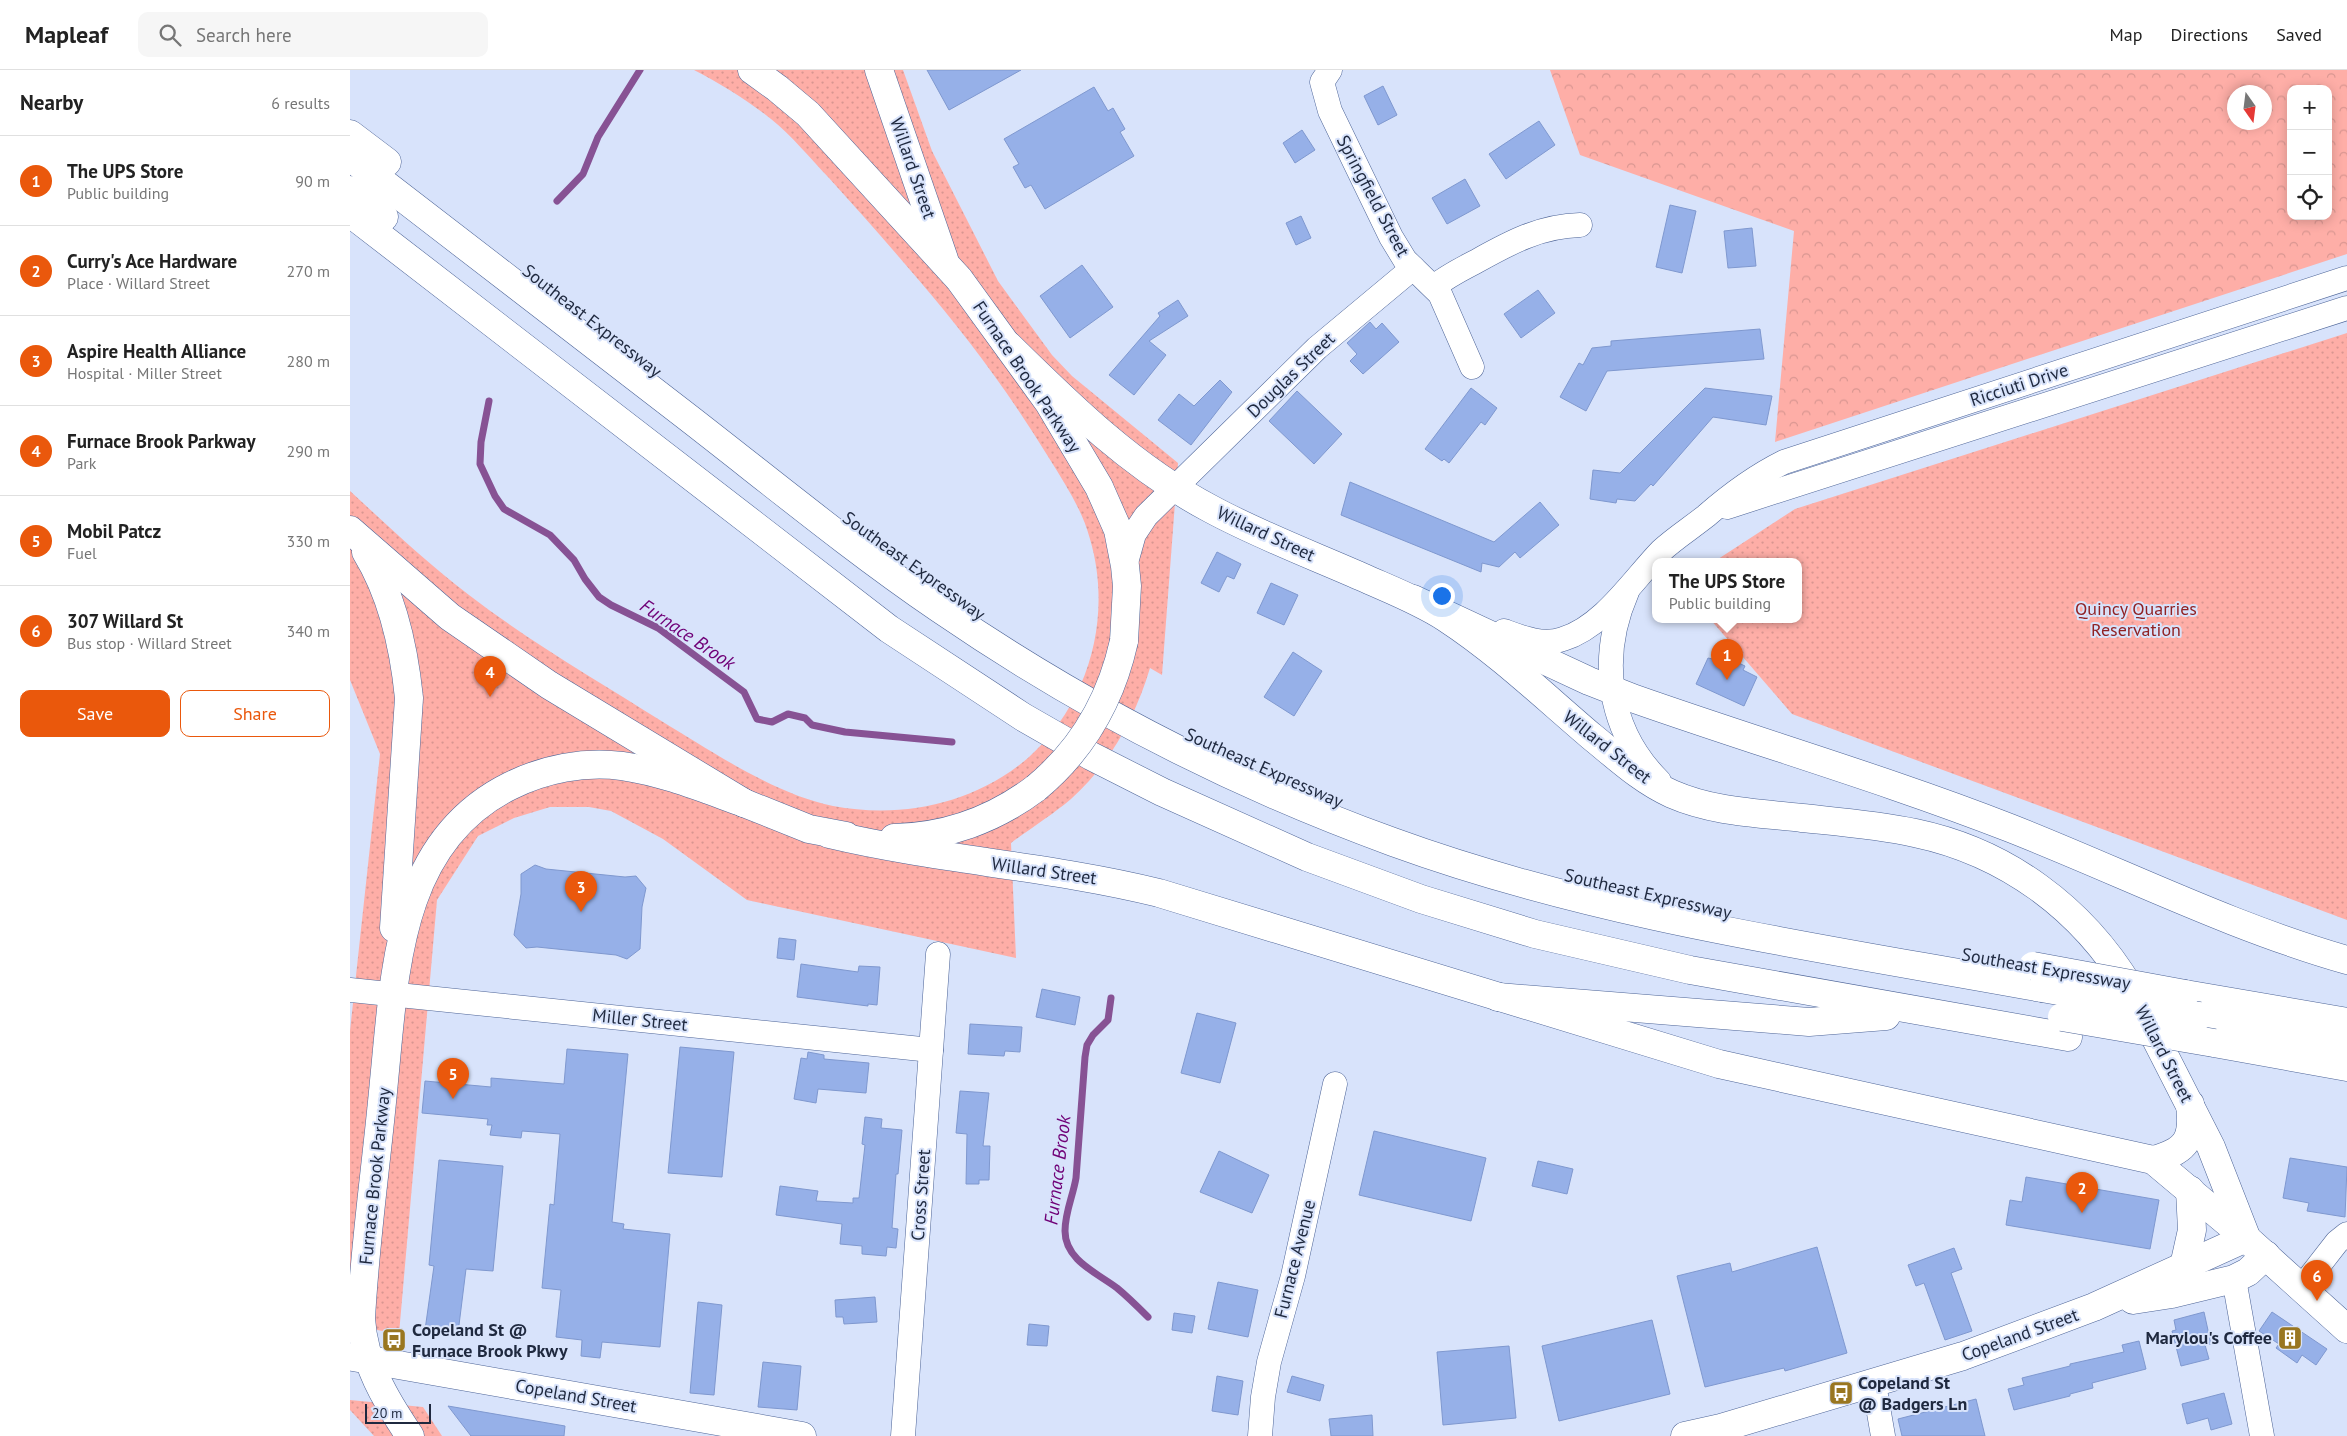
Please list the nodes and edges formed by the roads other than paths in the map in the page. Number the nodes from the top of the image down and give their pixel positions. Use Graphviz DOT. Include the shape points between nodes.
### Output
graph roads {
  1 [pos="752,70"];
  2 [pos="879,70"];
  3 [pos="1330,70"];
  4 [pos="350,134"];
  5 [pos="350,157"];
  6 [pos="350,190"];
  7 [pos="350,213"];
  8 [pos="1580,225"];
  9 [pos="946,266"];
  10 [pos="1413,268"];
  11 [pos="2347,278"];
  12 [pos="1434,287"];
  13 [pos="2347,308"];
  14 [pos="1009,346"];
  15 [pos="1472,367"];
  16 [pos="1174,488"];
  17 [pos="1704,517"];
  18 [pos="352,532"];
  19 [pos="1656,558"];
  20 [pos="1652,562"];
  21 [pos="1125,566"];
  22 [pos="1629,587"];
  23 [pos="1413,599"];
  24 [pos="1612,690"];
  25 [pos="1673,794"];
  26 [pos="744,803"];
  27 [pos="829,834"];
  28 [pos="938,954"];
  29 [pos="2347,960"];
  30 [pos="2037,977"];
  31 [pos="350,990"];
  32 [pos="393,995"];
  33 [pos="1498,997"];
  34 [pos="2192,1005"];
  35 [pos="1925,1012"];
  36 [pos="2347,1022"];
  37 [pos="2065,1027"];
  38 [pos="2347,1042"];
  39 [pos="931,1050"];
  40 [pos="2217,1053"];
  41 [pos="2347,1067"];
  42 [pos="1335,1084"];
  43 [pos="2347,1086"];
  44 [pos="2190,1103"];
  45 [pos="2153,1160"];
  46 [pos="2190,1190"];
  47 [pos="2347,1234"];
  48 [pos="2246,1238"];
  49 [pos="2266,1256"];
  50 [pos="2184,1266"];
  51 [pos="2234,1279"];
  52 [pos="2302,1287"];
  53 [pos="2094,1307"];
  54 [pos="2347,1329"];
  55 [pos="358,1358"];
  56 [pos="1874,1384"];
  57 [pos="410,1436"];
  58 [pos="802,1436"];
  59 [pos="903,1436"];
  60 [pos="1260,1436"];
  61 [pos="1685,1436"];
  62 [pos="1883,1436"];
  63 [pos="2262,1436"];
  1 -- 9 [label="main road, Furnace Brook Parkway" via="808,114"];
  2 -- 9 [label="main road, Willard Street"];
  3 -- 10 [label="street, Springfield Street" via="1322,82 1330,111 1391,237"];
  4 -- 30 [label="main road, Southeast Expressway" via="933,582 1080,675 1201,740 1267,772 1363,811 1446,841 1550,872 1702,908"];
  5 -- 30 [label="main road" via="840,536 936,606 1078,696 1202,761 1282,798 1392,842 1537,888 1698,926"];
  6 -- 37 [label="main road" via="932,636 1068,722 1170,776 1345,852 1427,882 1540,916 1694,952"];
  7 -- 35 [label="main road" via="890,629 1023,717 1125,773 1307,857 1496,923 1651,962"];
  8 -- 12 [label="street" via="1551,227 1525,236"];
  9 -- 14 [label="main road, Furnace Brook Parkway"];
  10 -- 12 [label="street, Springfield Street"];
  10 -- 16 [label="street, Douglas Street" via="1317,348"];
  11 -- 17 [label="street, Ricciuti Drive" via="1801,456 1751,480"];
  12 -- 15 [label="street, Springfield Street" via="1449,312"];
  13 -- 17 [label="street, Ricciuti Drive" via="1762,494"];
  14 -- 16 [label="main road, Willard Street" via="1092,426"];
  14 -- 21 [label="main road, Furnace Brook Parkway" via="1049,403 1100,487 1118,530"];
  16 -- 21 [label="street, Douglas Street" via="1139,525 1129,545"];
  16 -- 23 [label="main road, Willard Street" via="1251,529"];
  17 -- 19 [label="street, Ricciuti Drive" via="1674,539"];
  18 -- 26 [label="main road, Furnace Brook Parkway" via="427,598 482,640"];
  18 -- 32 [label="main road, Furnace Brook Parkway" via="377,570 391,607 402,646 409,698 394,904"];
  20 -- 22 [label="street, Ricciuti Drive"];
  21 -- 27 [label="main road, Furnace Brook Parkway, bridge" via="1128,606 1124,641 1114,680 1092,726 1062,764 1036,788 990,816 938,834 883,839"];
  22 -- 23 [label="street, Ricciuti Drive" via="1582,631 1551,642 1524,638"];
  22 -- 24 [label="street, Ricciuti Drive" via="1616,629"];
  23 -- 24 [label="main road"];
  23 -- 25 [label="main road, Willard Street" via="1471,636 1628,766"];
  24 -- 25 [label="street, Ricciuti Drive" via="1618,717 1630,744 1651,773"];
  24 -- 29 [label="main road" via="1961,809 2240,924"];
  25 -- 44 [label="main road, Willard Street" via="1705,806 1915,833 1954,844 2025,877 2074,917 2110,957"];
  26 -- 27 [label="main road, Furnace Brook Parkway"];
  26 -- 32 [label="main road, Furnace Brook Parkway" via="640,770 603,765 551,771 502,790 472,809 460,821 440,844 420,880 401,941"];
  27 -- 33 [label="main road, Willard Street" via="892,848 1134,887"];
  28 -- 39 [label="street, Cross Street"];
  30 -- 34 [label="main road, Southeast Expressway, bridge"];
  31 -- 32 [label="street, Miller Street"];
  32 -- 39 [label="street, Miller Street"];
  32 -- 55 [label="main road, Furnace Brook Parkway"];
  33 -- 35 [label="main road" via="1809,1022"];
  33 -- 45 [label="main road, Willard Street" via="1745,1071"];
  34 -- 36 [label="main road, Southeast Expressway"];
  34 -- 38 [label="main road"];
  35 -- 37 [label="main road"];
  37 -- 40 [label="main road"];
  39 -- 59 [label="street, Cross Street"];
  40 -- 41 [label="main road"];
  40 -- 43 [label="main road"];
  42 -- 60 [label="street, Furnace Avenue" via="1293,1276 1269,1362"];
  44 -- 45 [label="main road" via="2191,1126 2184,1146 2168,1156"];
  44 -- 48 [label="main road, Willard Street" via="2218,1162"];
  45 -- 46 [label="main road, Willard Street"];
  46 -- 48 [label="main road, Willard Street"];
  46 -- 50 [label="main road" via="2192,1230"];
  47 -- 52 [label="street"];
  48 -- 49 [label="main road, Willard Street"];
  48 -- 50 [label="main road, Copeland Street"];
  49 -- 51 [label="main road, Copeland Street"];
  49 -- 52 [label="main road, Willard Street"];
  50 -- 53 [label="main road, Copeland Street"];
  51 -- 53 [label="main road, Copeland Street" via="2172,1294"];
  51 -- 63 [label="street"];
  52 -- 54 [label="main road, Willard Street"];
  53 -- 56 [label="main road, Copeland Street" via="1963,1356"];
  55 -- 57 [label="main road, Furnace Brook Parkway"];
  55 -- 58 [label="main road, Copeland Street"];
  56 -- 61 [label="main road, Copeland Street"];
  56 -- 62 [label="street"];
}
